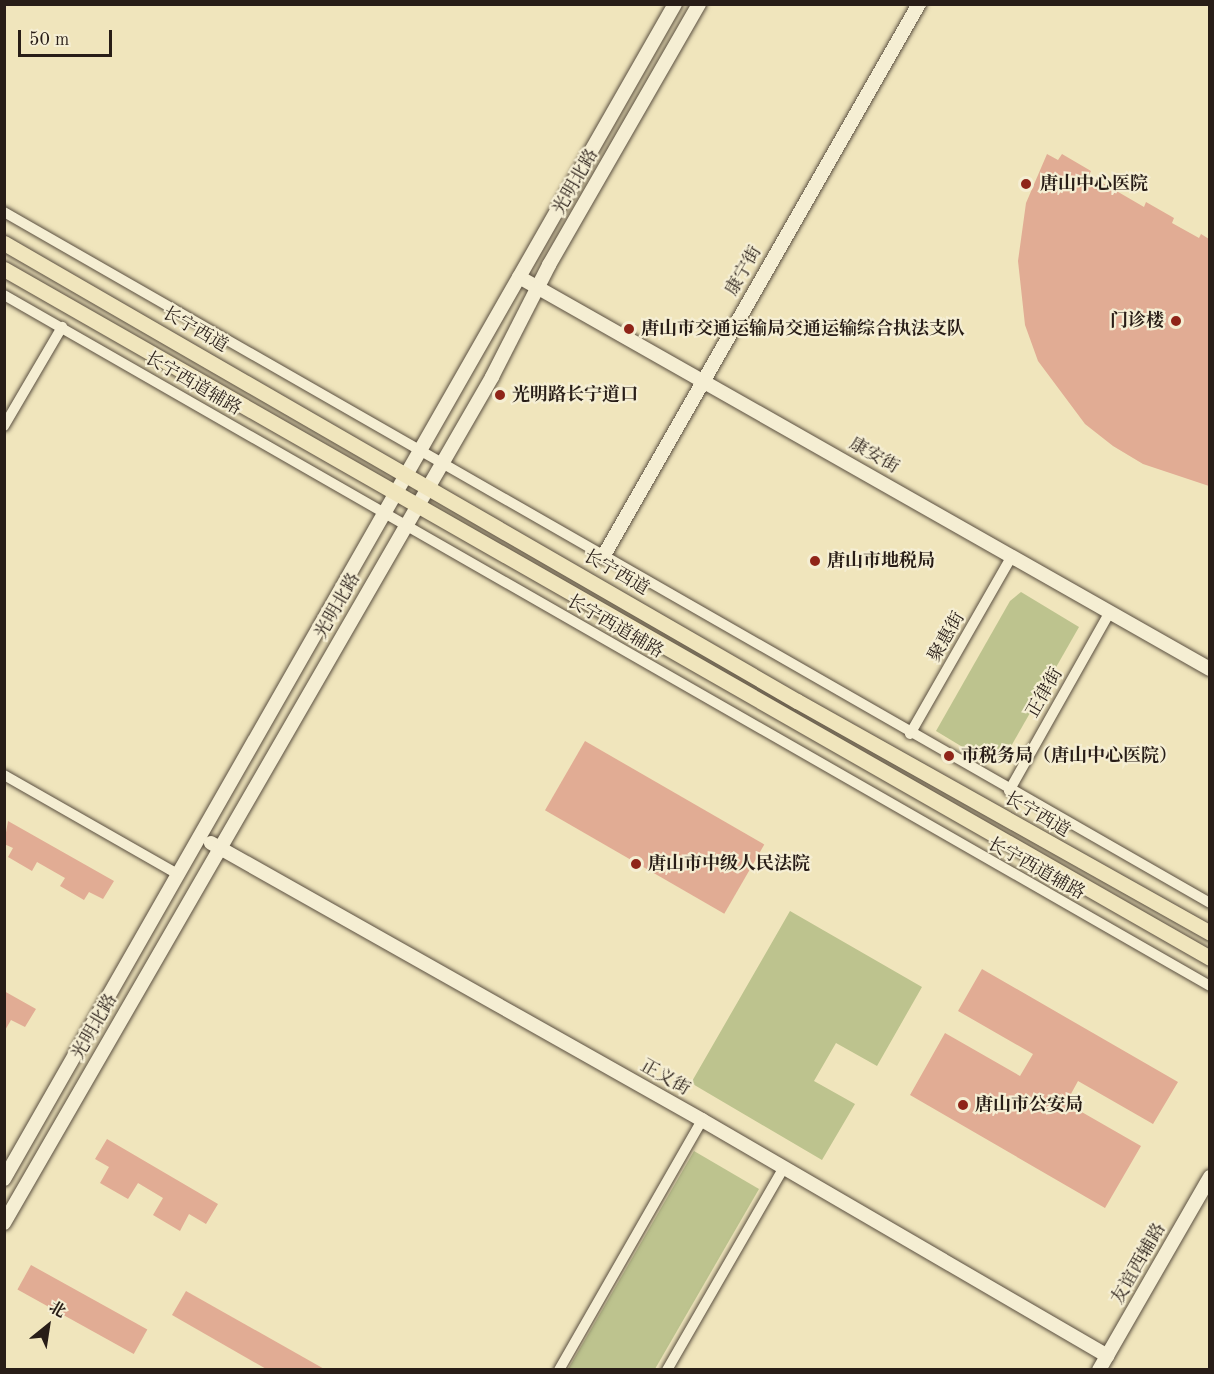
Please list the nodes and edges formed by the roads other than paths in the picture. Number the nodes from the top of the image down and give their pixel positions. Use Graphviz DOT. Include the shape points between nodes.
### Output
graph roads {
  1 [pos="675,4"];
  2 [pos="699,4"];
  3 [pos="919,4"];
  4 [pos="4,212"];
  5 [pos="4,243"];
  6 [pos="4,269"];
  7 [pos="519,277"];
  8 [pos="538,288"];
  9 [pos="4,295"];
  10 [pos="62,327"];
  11 [pos="703,379"];
  12 [pos="4,426"];
  13 [pos="421,450"];
  14 [pos="441,462"];
  15 [pos="406,474"];
  16 [pos="427,486"];
  17 [pos="395,492"];
  18 [pos="418,505"];
  19 [pos="382,513"];
  20 [pos="405,527"];
  21 [pos="1012,556"];
  22 [pos="603,557"];
  23 [pos="1110,612"];
  24 [pos="1209,669"];
  25 [pos="910,734"];
  26 [pos="4,775"];
  27 [pos="1009,791"];
  28 [pos="202,837"];
  29 [pos="218,847"];
  30 [pos="179,875"];
  31 [pos="1209,903"];
  32 [pos="1209,933"];
  33 [pos="1209,958"];
  34 [pos="1209,986"];
  35 [pos="702,1120"];
  36 [pos="784,1167"];
  37 [pos="1209,1177"];
  38 [pos="4,1179"];
  39 [pos="4,1223"];
  40 [pos="1107,1356"];
  41 [pos="559,1370"];
  42 [pos="667,1370"];
  43 [pos="1100,1370"];
  1 -- 7 [label="main road, 光明北路"];
  2 -- 8 [label="main road, 光明北路"];
  3 -- 11 [label="main road, 康宁街"];
  4 -- 13 [label="street"];
  5 -- 15 [label="main road, 长宁西道"];
  6 -- 17 [label="main road"];
  7 -- 8 [label="main road, 康安街"];
  7 -- 13 [label="main road, 光明北路"];
  8 -- 11 [label="main road, 康安街"];
  8 -- 14 [label="main road, 光明北路"];
  9 -- 10 [label="street, 长宁西道辅路"];
  10 -- 12 [label="street"];
  10 -- 19 [label="street, 长宁西道辅路"];
  11 -- 21 [label="main road, 康安街"];
  11 -- 22 [label="main road, 康宁街"];
  13 -- 14 [label="street"];
  13 -- 15 [label="main road, 光明北路"];
  14 -- 16 [label="main road, 光明北路"];
  14 -- 22 [label="street"];
  15 -- 16 [label="main road, 长宁西道"];
  15 -- 17 [label="main road, 光明北路"];
  16 -- 18 [label="main road, 光明北路"];
  16 -- 32 [label="main road, 长宁西道"];
  17 -- 18 [label="main road"];
  17 -- 19 [label="main road, 光明北路"];
  18 -- 20 [label="main road, 光明北路"];
  18 -- 33 [label="main road"];
  19 -- 20 [label="street, 长宁西道辅路"];
  19 -- 28 [label="main road, 光明北路"];
  20 -- 29 [label="main road, 光明北路"];
  20 -- 34 [label="street, 长宁西道辅路"];
  21 -- 23 [label="main road, 康安街"];
  21 -- 25 [label="street, 聚惠街"];
  22 -- 25 [label="street"];
  23 -- 24 [label="main road, 康安街"];
  23 -- 27 [label="street, 正律街"];
  25 -- 27 [label="street"];
  26 -- 30 [label="street"];
  27 -- 31 [label="street"];
  28 -- 29 [label="main road, 正义街"];
  28 -- 30 [label="main road, 光明北路"];
  29 -- 35 [label="main road, 正义街"];
  29 -- 39 [label="main road, 光明北路"];
  30 -- 38 [label="main road, 光明北路"];
  35 -- 36 [label="main road, 正义街"];
  35 -- 41 [label="street"];
  36 -- 40 [label="main road, 正义街"];
  36 -- 42 [label="street"];
  37 -- 40 [label="main road, 友谊西辅路"];
  40 -- 43 [label="main road, 友谊西辅路"];
}
